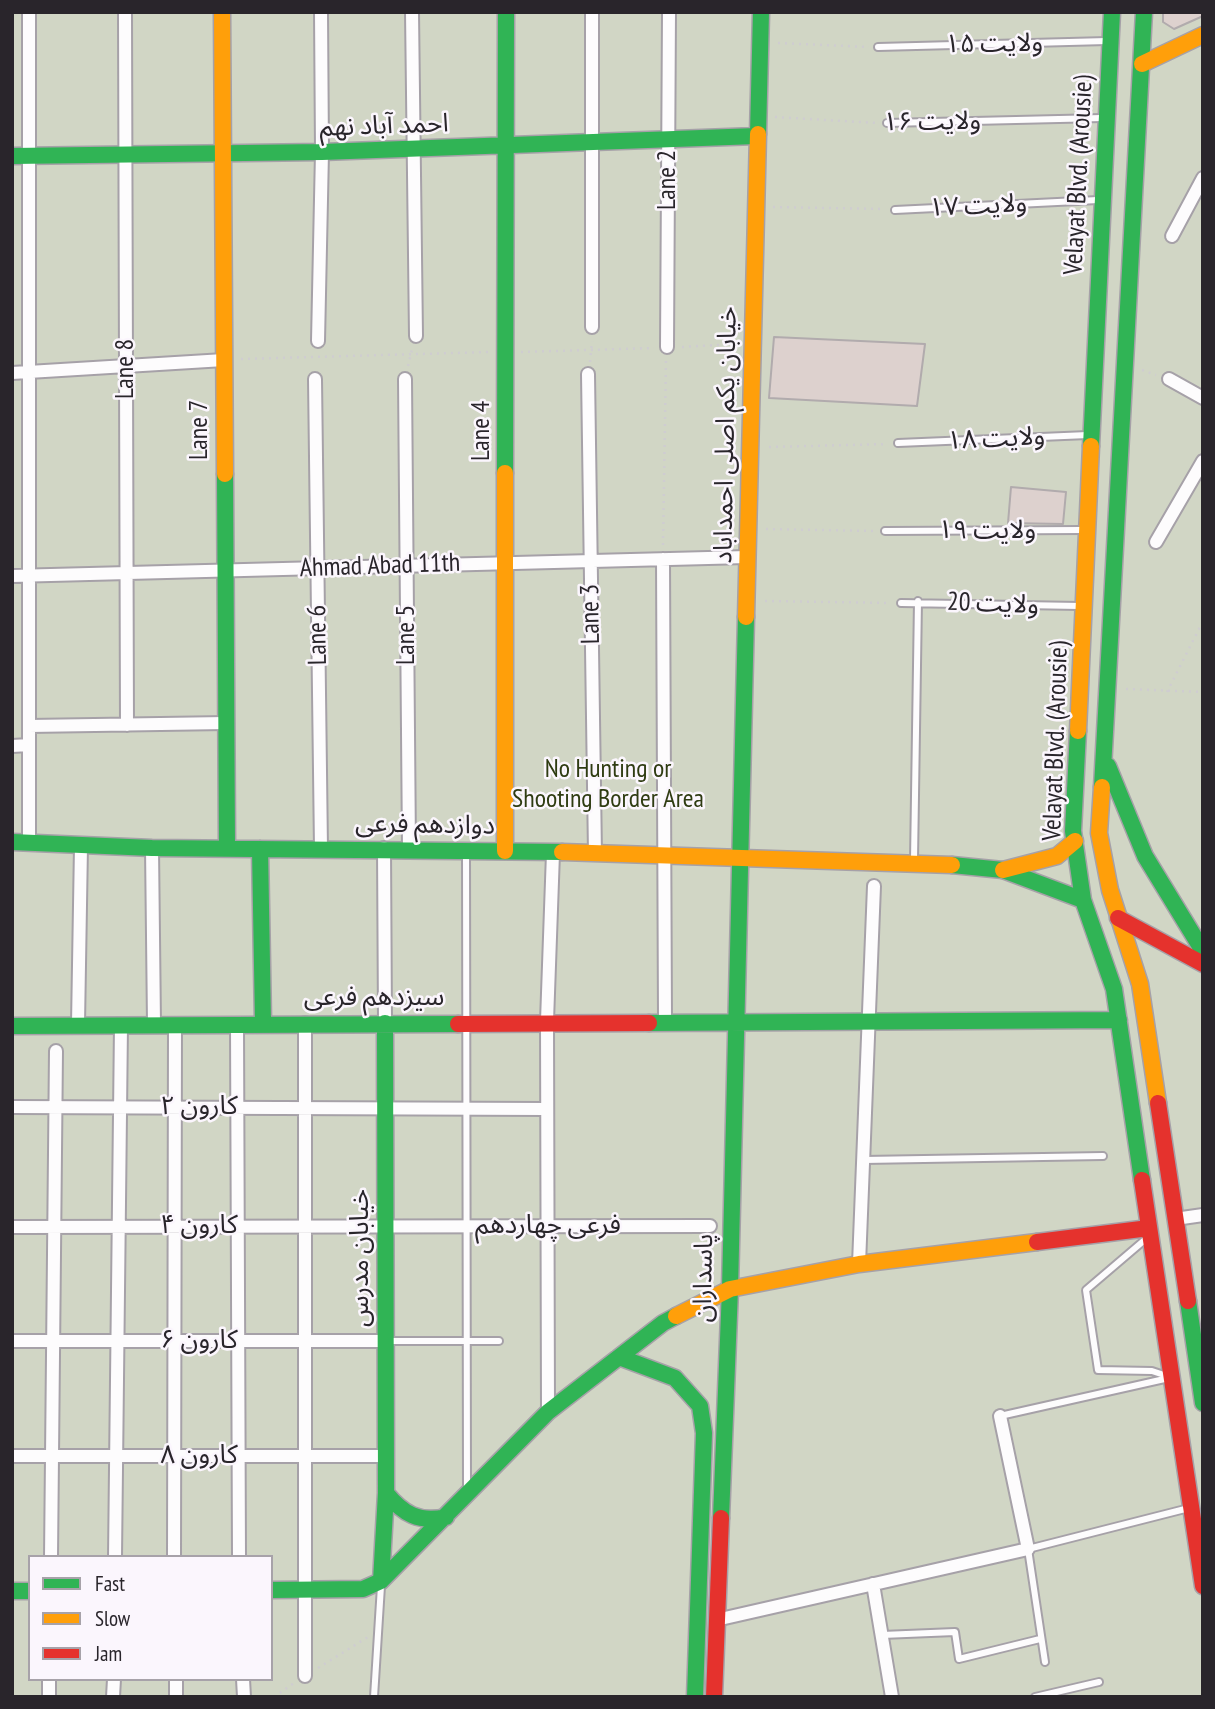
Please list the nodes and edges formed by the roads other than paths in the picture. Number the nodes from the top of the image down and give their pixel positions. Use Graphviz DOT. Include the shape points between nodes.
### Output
graph roads {
  1 [pos="29,12"];
  2 [pos="125,12"];
  3 [pos="222,12"];
  4 [pos="321,12"];
  5 [pos="412,12"];
  6 [pos="506,12"];
  7 [pos="592,12"];
  8 [pos="669,12"];
  9 [pos="761,12"];
  10 [pos="1112,12"];
  11 [pos="1144,12"];
  12 [pos="1203,35"];
  13 [pos="1111,41"];
  14 [pos="878,47"];
  15 [pos="1142,64"];
  16 [pos="1107,118"];
  17 [pos="887,123"];
  18 [pos="756,136"];
  19 [pos="668,141"];
  20 [pos="592,144"];
  21 [pos="507,147"];
  22 [pos="414,149"];
  23 [pos="322,152"];
  24 [pos="126,155"];
  25 [pos="223,155"];
  26 [pos="12,156"];
  27 [pos="29,156"];
  28 [pos="1203,178"];
  29 [pos="1104,200"];
  30 [pos="895,210"];
  31 [pos="1172,236"];
  32 [pos="592,327"];
  33 [pos="416,336"];
  34 [pos="318,341"];
  35 [pos="667,348"];
  36 [pos="224,359"];
  37 [pos="126,366"];
  38 [pos="29,372"];
  39 [pos="12,373"];
  40 [pos="588,374"];
  41 [pos="314,379"];
  42 [pos="405,379"];
  43 [pos="1169,379"];
  44 [pos="1203,398"];
  45 [pos="1093,435"];
  46 [pos="898,443"];
  47 [pos="1203,461"];
  48 [pos="885,531"];
  49 [pos="1089,535"];
  50 [pos="1116,541"];
  51 [pos="1156,542"];
  52 [pos="747,557"];
  53 [pos="663,559"];
  54 [pos="590,561"];
  55 [pos="506,563"];
  56 [pos="407,565"];
  57 [pos="317,568"];
  58 [pos="225,570"];
  59 [pos="127,573"];
  60 [pos="29,575"];
  61 [pos="12,576"];
  62 [pos="1113,592"];
  63 [pos="1086,599"];
  64 [pos="919,601"];
  65 [pos="901,603"];
  66 [pos="226,723"];
  67 [pos="127,725"];
  68 [pos="29,726"];
  69 [pos="29,745"];
  70 [pos="12,746"];
  71 [pos="1105,759"];
  72 [pos="1075,841"];
  73 [pos="20,843"];
  74 [pos="81,846"];
  75 [pos="152,848"];
  76 [pos="227,848"];
  77 [pos="384,848"];
  78 [pos="260,849"];
  79 [pos="321,849"];
  80 [pos="409,849"];
  81 [pos="466,849"];
  82 [pos="505,851"];
  83 [pos="553,852"];
  84 [pos="595,854"];
  85 [pos="665,856"];
  86 [pos="742,859"];
  87 [pos="914,862"];
  88 [pos="1003,870"];
  89 [pos="874,886"];
  90 [pos="1083,900"];
  91 [pos="1118,918"];
  92 [pos="1203,951"];
  93 [pos="1203,964"];
  94 [pos="736,1019"];
  95 [pos="869,1019"];
  96 [pos="665,1020"];
  97 [pos="1119,1020"];
  98 [pos="547,1021"];
  99 [pos="466,1022"];
  100 [pos="263,1023"];
  101 [pos="305,1023"];
  102 [pos="385,1023"];
  103 [pos="78,1024"];
  104 [pos="154,1024"];
  105 [pos="175,1024"];
  106 [pos="237,1024"];
  107 [pos="121,1025"];
  108 [pos="12,1026"];
  109 [pos="56,1051"];
  110 [pos="12,1107"];
  111 [pos="55,1107"];
  112 [pos="120,1107"];
  113 [pos="175,1107"];
  114 [pos="237,1108"];
  115 [pos="305,1108"];
  116 [pos="385,1108"];
  117 [pos="547,1109"];
  118 [pos="466,1110"];
  119 [pos="1103,1156"];
  120 [pos="864,1160"];
  121 [pos="1203,1215"];
  122 [pos="1175,1219"];
  123 [pos="118,1226"];
  124 [pos="175,1226"];
  125 [pos="238,1226"];
  126 [pos="305,1226"];
  127 [pos="386,1226"];
  128 [pos="466,1226"];
  129 [pos="548,1226"];
  130 [pos="710,1226"];
  131 [pos="12,1227"];
  132 [pos="54,1227"];
  133 [pos="1150,1231"];
  134 [pos="859,1264"];
  135 [pos="730,1289"];
  136 [pos="1191,1327"];
  137 [pos="1164,1331"];
  138 [pos="12,1341"];
  139 [pos="53,1341"];
  140 [pos="117,1341"];
  141 [pos="174,1341"];
  142 [pos="239,1341"];
  143 [pos="305,1341"];
  144 [pos="386,1341"];
  145 [pos="466,1341"];
  146 [pos="499,1341"];
  147 [pos="619,1357"];
  148 [pos="1172,1378"];
  149 [pos="1203,1401"];
  150 [pos="548,1412"];
  151 [pos="1000,1416"];
  152 [pos="12,1456"];
  153 [pos="52,1456"];
  154 [pos="116,1456"];
  155 [pos="174,1456"];
  156 [pos="239,1456"];
  157 [pos="304,1456"];
  158 [pos="386,1456"];
  159 [pos="386,1493"];
  160 [pos="467,1496"];
  161 [pos="1191,1508"];
  162 [pos="446,1517"];
  163 [pos="1028,1549"];
  164 [pos="51,1555"];
  165 [pos="115,1555"];
  166 [pos="174,1555"];
  167 [pos="239,1555"];
  168 [pos="381,1581"];
  169 [pos="873,1584"];
  170 [pos="1203,1586"];
  171 [pos="273,1590"];
  172 [pos="304,1590"];
  173 [pos="716,1620"];
  174 [pos="881,1635"];
  175 [pos="1040,1639"];
  176 [pos="1045,1662"];
  177 [pos="305,1676"];
  178 [pos="1099,1682"];
  179 [pos="374,1697"];
  180 [pos="695,1697"];
  181 [pos="714,1697"];
  182 [pos="892,1697"];
  183 [pos="1035,1697"];
  1 -- 27 [label="street"];
  2 -- 24 [label="street, Lane 8"];
  3 -- 25 [label="street, Lane 7"];
  4 -- 23 [label="street"];
  5 -- 22 [label="street"];
  6 -- 21 [label="street, Lane 4"];
  7 -- 20 [label="street"];
  8 -- 19 [label="street, Lane 2"];
  9 -- 18 [label="street, خیابان یکم اصلی احمداباد"];
  10 -- 13 [label="street, Velayat Blvd. (Arousie)"];
  11 -- 15 [label="street, Velayat Blvd. (Arousie)"];
  12 -- 15 [label="street"];
  13 -- 14 [label="lane, ولایت ۱۵"];
  13 -- 16 [label="street, Velayat Blvd. (Arousie)"];
  15 -- 50 [label="street, Velayat Blvd. (Arousie)"];
  16 -- 17 [label="lane, ولایت ۱۶"];
  16 -- 29 [label="street, Velayat Blvd. (Arousie)"];
  18 -- 19 [label="street, احمد آباد نهم"];
  18 -- 52 [label="street, خیابان یکم اصلی احمداباد"];
  19 -- 20 [label="street, احمد آباد نهم"];
  19 -- 35 [label="street, Lane 2"];
  20 -- 21 [label="street, احمد آباد نهم"];
  20 -- 32 [label="street"];
  21 -- 22 [label="street, احمد آباد نهم"];
  21 -- 55 [label="street, Lane 4"];
  22 -- 23 [label="street, احمد آباد نهم"];
  22 -- 33 [label="street"];
  23 -- 25 [label="street, احمد آباد نهم"];
  23 -- 34 [label="street"];
  24 -- 25 [label="street, احمد آباد نهم"];
  24 -- 27 [label="street, احمد آباد نهم"];
  24 -- 37 [label="street, Lane 8"];
  25 -- 36 [label="street, Lane 7"];
  26 -- 27 [label="street, احمد آباد نهم"];
  27 -- 38 [label="street"];
  28 -- 31 [label="street"];
  29 -- 30 [label="lane, ولایت ۱۷"];
  29 -- 45 [label="street, Velayat Blvd. (Arousie)"];
  36 -- 37 [label="street"];
  36 -- 58 [label="street, Lane 7"];
  37 -- 38 [label="street"];
  37 -- 59 [label="street, Lane 8"];
  38 -- 39 [label="street"];
  38 -- 60 [label="street"];
  40 -- 54 [label="street, Lane 3"];
  41 -- 57 [label="street, Lane 6"];
  42 -- 56 [label="street, Lane 5"];
  43 -- 44 [label="street"];
  45 -- 46 [label="lane, ولایت ۱۸"];
  45 -- 49 [label="street, Velayat Blvd. (Arousie)"];
  47 -- 51 [label="street"];
  48 -- 49 [label="lane, ولایت ۱۹"];
  49 -- 50 [label="street" via="1102,544"];
  49 -- 63 [label="street, Velayat Blvd. (Arousie)"];
  50 -- 62 [label="street, Velayat Blvd. (Arousie)"];
  52 -- 53 [label="street, Ahmad Abad 11th"];
  52 -- 86 [label="street, خیابان یکم اصلی احمداباد"];
  53 -- 54 [label="street, Ahmad Abad 11th"];
  53 -- 85 [label="street"];
  54 -- 55 [label="street, Ahmad Abad 11th"];
  54 -- 84 [label="street, Lane 3"];
  55 -- 56 [label="street, Ahmad Abad 11th"];
  55 -- 82 [label="street, Lane 4"];
  56 -- 57 [label="street, Ahmad Abad 11th"];
  56 -- 80 [label="street, Lane 5"];
  57 -- 58 [label="street, Ahmad Abad 11th"];
  57 -- 79 [label="street, Lane 6"];
  58 -- 59 [label="street, Ahmad Abad 11th"];
  58 -- 66 [label="street, Lane 7"];
  59 -- 60 [label="street, Ahmad Abad 11th"];
  59 -- 67 [label="street, Lane 8"];
  60 -- 61 [label="street, Ahmad Abad 11th"];
  60 -- 68 [label="street"];
  62 -- 63 [label="street" via="1100,586"];
  62 -- 71 [label="street, Velayat Blvd. (Arousie)"];
  63 -- 64 [label="lane, ولایت 20"];
  63 -- 72 [label="street, Velayat Blvd. (Arousie)"];
  64 -- 65 [label="lane, ولایت 20"];
  64 -- 87 [label="lane"];
  66 -- 67 [label="street"];
  66 -- 76 [label="street, Lane 7"];
  67 -- 68 [label="street"];
  68 -- 69 [label="street"];
  69 -- 70 [label="street"];
  69 -- 73 [label="street"];
  71 -- 91 [label="street, Velayat Blvd. (Arousie)" via="1099,833"];
  71 -- 92 [label="street" via="1145,856"];
  72 -- 88 [label="street" via="1057,856"];
  72 -- 90 [label="street, Velayat Blvd. (Arousie)"];
  73 -- 74 [label="street, دوازدهم فرعی"];
  74 -- 75 [label="street, دوازدهم فرعی"];
  74 -- 103 [label="street"];
  75 -- 76 [label="street, دوازدهم فرعی"];
  75 -- 104 [label="street"];
  76 -- 78 [label="street, دوازدهم فرعی"];
  77 -- 79 [label="street, دوازدهم فرعی"];
  77 -- 80 [label="street, دوازدهم فرعی"];
  77 -- 102 [label="street"];
  78 -- 79 [label="street, دوازدهم فرعی"];
  78 -- 100 [label="street"];
  80 -- 81 [label="street, دوازدهم فرعی"];
  81 -- 82 [label="street, دوازدهم فرعی"];
  81 -- 99 [label="lane"];
  82 -- 83 [label="street, دوازدهم فرعی"];
  83 -- 84 [label="street, دوازدهم فرعی"];
  83 -- 98 [label="street"];
  84 -- 85 [label="street, دوازدهم فرعی"];
  85 -- 86 [label="street, دوازدهم فرعی"];
  85 -- 96 [label="street"];
  86 -- 87 [label="street, دوازدهم فرعی"];
  86 -- 94 [label="street, پاسداران"];
  87 -- 88 [label="street, دوازدهم فرعی"];
  88 -- 90 [label="street, دوازدهم فرعی"];
  89 -- 95 [label="street"];
  90 -- 91 [label="street, دوازدهم فرعی"];
  90 -- 97 [label="street, Velayat Blvd. (Arousie)" via="1105,957"];
  91 -- 93 [label="street, دوازدهم فرعی"];
  91 -- 122 [label="street, Velayat Blvd. (Arousie)" via="1140,984"];
  94 -- 95 [label="street, سیزدهم فرعی"];
  94 -- 96 [label="street, سیزدهم فرعی"];
  94 -- 135 [label="street, پاسداران"];
  95 -- 97 [label="street, سیزدهم فرعی"];
  95 -- 120 [label="street"];
  96 -- 98 [label="street, سیزدهم فرعی"];
  97 -- 133 [label="street, Velayat Blvd. (Arousie)"];
  98 -- 99 [label="street, سیزدهم فرعی"];
  98 -- 117 [label="street"];
  99 -- 102 [label="street, سیزدهم فرعی"];
  99 -- 118 [label="lane"];
  100 -- 101 [label="street, سیزدهم فرعی"];
  100 -- 106 [label="street, سیزدهم فرعی"];
  101 -- 102 [label="street, سیزدهم فرعی"];
  101 -- 115 [label="street"];
  102 -- 116 [label="street, خیابان مدرس"];
  103 -- 107 [label="street, سیزدهم فرعی"];
  103 -- 108 [label="street, سیزدهم فرعی"];
  104 -- 105 [label="street, سیزدهم فرعی"];
  104 -- 107 [label="street, سیزدهم فرعی"];
  105 -- 106 [label="street, سیزدهم فرعی"];
  105 -- 113 [label="street"];
  106 -- 114 [label="street"];
  107 -- 112 [label="street"];
  109 -- 111 [label="street"];
  110 -- 111 [label="street, کارون ۲"];
  111 -- 112 [label="street, کارون ۲"];
  111 -- 132 [label="street"];
  112 -- 113 [label="street, کارون ۲"];
  112 -- 123 [label="street"];
  113 -- 114 [label="street, کارون ۲"];
  113 -- 124 [label="street"];
  114 -- 115 [label="street, کارون ۲"];
  114 -- 125 [label="street"];
  115 -- 116 [label="street, کارون ۲"];
  115 -- 126 [label="street"];
  116 -- 118 [label="street, کارون ۲"];
  116 -- 127 [label="street, خیابان مدرس"];
  117 -- 118 [label="street, کارون ۲"];
  117 -- 129 [label="street"];
  118 -- 128 [label="lane"];
  119 -- 120 [label="lane"];
  120 -- 134 [label="street"];
  121 -- 122 [label="street"];
  122 -- 136 [label="street, Velayat Blvd. (Arousie)"];
  123 -- 124 [label="street, کارون ۴"];
  123 -- 132 [label="street, کارون ۴"];
  123 -- 140 [label="street"];
  124 -- 125 [label="street, کارون ۴"];
  124 -- 141 [label="street"];
  125 -- 126 [label="street, کارون ۴"];
  125 -- 142 [label="street"];
  126 -- 127 [label="street, کارون ۴"];
  126 -- 143 [label="street"];
  127 -- 128 [label="street, فرعی چهاردهم"];
  127 -- 144 [label="street, خیابان مدرس"];
  128 -- 129 [label="street, فرعی چهاردهم"];
  128 -- 145 [label="lane"];
  129 -- 130 [label="street, فرعی چهاردهم"];
  129 -- 150 [label="street"];
  131 -- 132 [label="street, کارون ۴"];
  132 -- 139 [label="street"];
  133 -- 134 [label="street"];
  133 -- 137 [label="street, Velayat Blvd. (Arousie)"];
  133 -- 148 [label="lane" via="1086,1290 1096,1360 1098,1370 1152,1371"];
  134 -- 135 [label="street"];
  135 -- 147 [label="street" via="663,1323"];
  135 -- 173 [label="street, پاسداران"];
  136 -- 137 [label="street"];
  136 -- 149 [label="street, Velayat Blvd. (Arousie)"];
  137 -- 148 [label="street, Velayat Blvd. (Arousie)"];
  138 -- 139 [label="street, کارون ۶"];
  139 -- 140 [label="street, کارون ۶"];
  139 -- 153 [label="street"];
  140 -- 141 [label="street, کارون ۶"];
  140 -- 154 [label="street"];
  141 -- 142 [label="street, کارون ۶"];
  141 -- 155 [label="street"];
  142 -- 143 [label="street, کارون ۶"];
  142 -- 156 [label="street"];
  143 -- 144 [label="street, کارون ۶"];
  143 -- 157 [label="street"];
  144 -- 145 [label="lane"];
  144 -- 158 [label="street, خیابان مدرس"];
  145 -- 146 [label="lane"];
  145 -- 160 [label="lane"];
  147 -- 150 [label="street"];
  147 -- 180 [label="street" via="675,1378 700,1406 704,1433"];
  148 -- 151 [label="lane"];
  148 -- 161 [label="street, Velayat Blvd. (Arousie)"];
  150 -- 160 [label="street"];
  151 -- 163 [label="street"];
  152 -- 153 [label="street, کارون ۸"];
  153 -- 154 [label="street, کارون ۸"];
  153 -- 164 [label="street"];
  154 -- 155 [label="street, کارون ۸"];
  154 -- 165 [label="street"];
  155 -- 156 [label="street, کارون ۸"];
  155 -- 166 [label="street"];
  156 -- 157 [label="street, کارون ۸"];
  156 -- 167 [label="street"];
  157 -- 158 [label="street, کارون ۸"];
  157 -- 172 [label="street"];
  158 -- 159 [label="street, خیابان مدرس"];
  159 -- 162 [label="street" via="398,1510 410,1517"];
  159 -- 168 [label="street, خیابان مدرس"];
  160 -- 162 [label="street"];
  161 -- 163 [label="lane"];
  161 -- 170 [label="street, Velayat Blvd. (Arousie)"];
  162 -- 168 [label="street"];
  163 -- 169 [label="street"];
  163 -- 175 [label="lane"];
  168 -- 172 [label="street" via="363,1589"];
  168 -- 179 [label="lane"];
  169 -- 173 [label="street"];
  169 -- 174 [label="street"];
  171 -- 172 [label="street"];
  172 -- 177 [label="street"];
  173 -- 181 [label="street, پاسداران"];
  174 -- 175 [label="lane" via="955,1632 959,1659"];
  174 -- 182 [label="street"];
  175 -- 176 [label="lane"];
  178 -- 183 [label="lane"];
}
